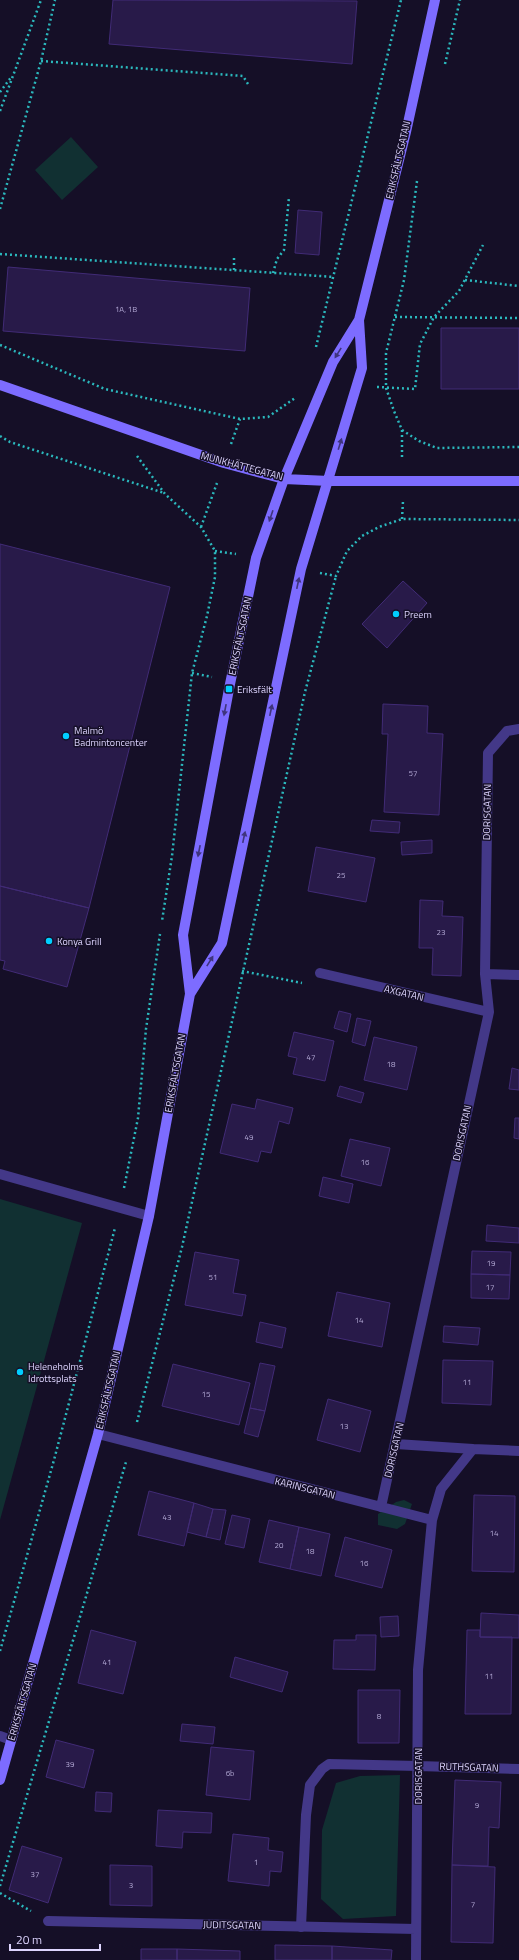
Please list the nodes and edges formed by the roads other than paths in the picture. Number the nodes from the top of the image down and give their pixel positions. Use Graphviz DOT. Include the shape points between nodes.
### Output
graph roads {
  1 [pos="435,0"];
  2 [pos="359,320"];
  3 [pos="0,385"];
  4 [pos="284,479"];
  5 [pos="519,480"];
  6 [pos="329,481"];
  7 [pos="519,729"];
  8 [pos="320,974"];
  9 [pos="485,974"];
  10 [pos="519,975"];
  11 [pos="190,994"];
  12 [pos="488,1012"];
  13 [pos="0,1174"];
  14 [pos="149,1216"];
  15 [pos="98,1434"];
  16 [pos="396,1444"];
  17 [pos="473,1449"];
  18 [pos="519,1450"];
  19 [pos="380,1507"];
  20 [pos="432,1520"];
  21 [pos="0,1736"];
  22 [pos="11,1740"];
  23 [pos="418,1766"];
  24 [pos="519,1769"];
  25 [pos="0,1780"];
  26 [pos="48,1921"];
  27 [pos="301,1927"];
  28 [pos="416,1929"];
  29 [pos="416,1960"];
  1 -- 2 [label="street, ERIKSFÄLTSGATAN" via="406,132"];
  2 -- 4 [label="street, ERIKSFÄLTSGATAN, one-way" via="333,362"];
  6 -- 2 [label="street, ERIKSFÄLTSGATAN, one-way" via="362,368"];
  3 -- 4 [label="street, MUNKHÄTTEGATAN" via="224,463"];
  4 -- 6 [label="street, MUNKHÄTTEGATAN"];
  4 -- 11 [label="street, ERIKSFÄLTSGATAN, one-way" via="256,558 183,934"];
  5 -- 6 [label="street, MUNKHÄTTEGATAN"];
  11 -- 6 [label="street, ERIKSFÄLTSGATAN, one-way" via="222,943 302,569"];
  7 -- 9 [label="street, DORISGATAN" via="507,731 488,753"];
  8 -- 12 [label="street, AXGATAN"];
  9 -- 10 [label="street"];
  9 -- 12 [label="street, DORISGATAN"];
  11 -- 14 [label="street, ERIKSFÄLTSGATAN"];
  12 -- 16 [label="street, DORISGATAN"];
  13 -- 14 [label="street"];
  14 -- 15 [label="street, ERIKSFÄLTSGATAN"];
  15 -- 19 [label="street, KARINSGATAN"];
  15 -- 22 [label="street, ERIKSFÄLTSGATAN"];
  16 -- 17 [label="street"];
  16 -- 19 [label="street, DORISGATAN"];
  17 -- 18 [label="street"];
  17 -- 20 [label="street" via="441,1489"];
  19 -- 20 [label="street, KARINSGATAN"];
  20 -- 23 [label="street, DORISGATAN" via="418,1670"];
  21 -- 22 [label="street"];
  22 -- 25 [label="street, ERIKSFÄLTSGATAN"];
  23 -- 24 [label="street, RUTHSGATAN"];
  23 -- 27 [label="street, RUTHSGATAN" via="329,1764 310,1785 306,1815"];
  23 -- 28 [label="street, DORISGATAN"];
  26 -- 27 [label="street, JUDITSGATAN"];
  27 -- 28 [label="street, JUDITSGATAN"];
  28 -- 29 [label="street, DORISGATAN"];
}
